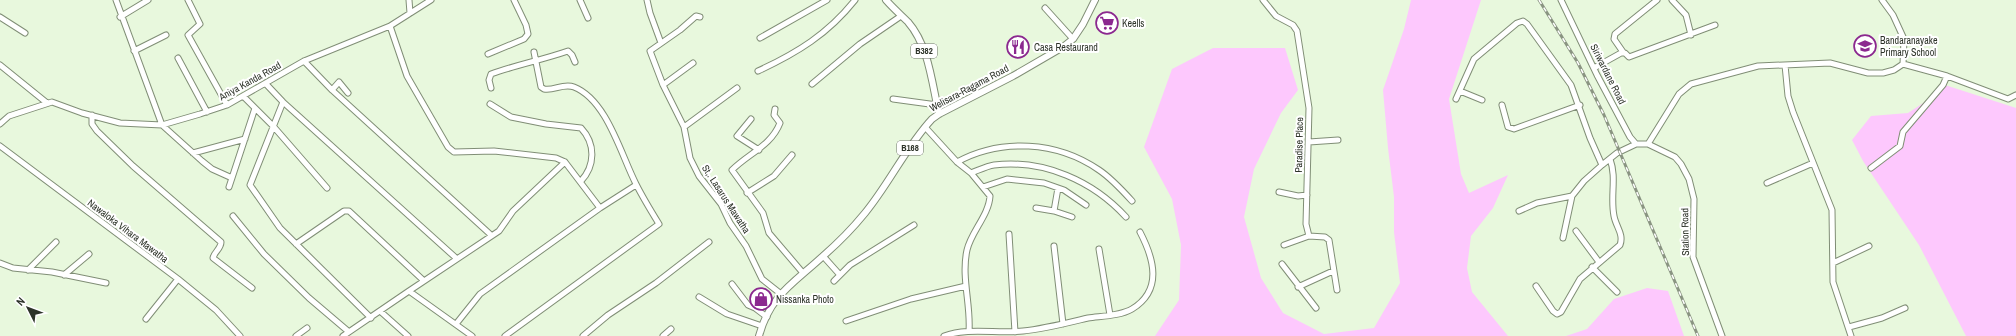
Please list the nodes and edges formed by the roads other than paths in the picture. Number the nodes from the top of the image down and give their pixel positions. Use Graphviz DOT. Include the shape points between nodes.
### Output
graph roads {
  1 [pos="116,0"];
  2 [pos="148,0"];
  3 [pos="188,0"];
  4 [pos="409,0"];
  5 [pos="430,0"];
  6 [pos="514,0"];
  7 [pos="580,0"];
  8 [pos="647,0"];
  9 [pos="827,0"];
  10 [pos="855,0"];
  11 [pos="886,0"];
  12 [pos="1095,0"];
  13 [pos="1263,0"];
  14 [pos="1562,0"];
  15 [pos="1657,0"];
  16 [pos="1672,0"];
  17 [pos="1882,0"];
  18 [pos="1045,8"];
  19 [pos="410,13"];
  20 [pos="0,16"];
  21 [pos="901,16"];
  22 [pos="120,17"];
  23 [pos="700,17"];
  24 [pos="588,18"];
  25 [pos="1715,25"];
  26 [pos="390,26"];
  27 [pos="25,33"];
  28 [pos="166,35"];
  29 [pos="1691,35"];
  30 [pos="760,38"];
  31 [pos="1073,39"];
  32 [pos="661,43"];
  33 [pos="134,51"];
  34 [pos="534,52"];
  35 [pos="1623,52"];
  36 [pos="488,54"];
  37 [pos="178,58"];
  38 [pos="304,61"];
  39 [pos="537,62"];
  40 [pos="575,62"];
  41 [pos="693,63"];
  42 [pos="1903,64"];
  43 [pos="0,65"];
  44 [pos="1785,65"];
  45 [pos="1594,68"];
  46 [pos="758,71"];
  47 [pos="1947,76"];
  48 [pos="266,84"];
  49 [pos="812,84"];
  50 [pos="664,85"];
  51 [pos="491,88"];
  52 [pos="737,88"];
  53 [pos="332,90"];
  54 [pos="1460,91"];
  55 [pos="348,93"];
  56 [pos="2016,95"];
  57 [pos="243,96"];
  58 [pos="893,99"];
  59 [pos="1456,99"];
  60 [pos="1482,100"];
  61 [pos="283,102"];
  62 [pos="47,103"];
  63 [pos="490,104"];
  64 [pos="227,105"];
  65 [pos="937,105"];
  66 [pos="1580,105"];
  67 [pos="1502,106"];
  68 [pos="255,108"];
  69 [pos="776,109"];
  70 [pos="207,112"];
  71 [pos="939,114"];
  72 [pos="92,115"];
  73 [pos="751,119"];
  74 [pos="0,124"];
  75 [pos="162,125"];
  76 [pos="274,126"];
  77 [pos="684,126"];
  78 [pos="925,126"];
  79 [pos="245,139"];
  80 [pos="1338,140"];
  81 [pos="1309,142"];
  82 [pos="1636,144"];
  83 [pos="1648,144"];
  84 [pos="0,146"];
  85 [pos="759,150"];
  86 [pos="193,153"];
  87 [pos="792,155"];
  88 [pos="1610,159"];
  89 [pos="565,162"];
  90 [pos="957,162"];
  91 [pos="1812,163"];
  92 [pos="1602,165"];
  93 [pos="1871,168"];
  94 [pos="971,173"];
  95 [pos="232,178"];
  96 [pos="581,181"];
  97 [pos="1767,183"];
  98 [pos="636,185"];
  99 [pos="229,187"];
  100 [pos="983,187"];
  101 [pos="327,188"];
  102 [pos="1058,188"];
  103 [pos="1279,192"];
  104 [pos="747,193"];
  105 [pos="1307,195"];
  106 [pos="1572,196"];
  107 [pos="1132,201"];
  108 [pos="1086,205"];
  109 [pos="600,208"];
  110 [pos="1036,208"];
  111 [pos="1054,211"];
  112 [pos="1519,211"];
  113 [pos="233,216"];
  114 [pos="1072,216"];
  115 [pos="1126,218"];
  116 [pos="914,225"];
  117 [pos="1576,231"];
  118 [pos="1140,232"];
  119 [pos="1009,234"];
  120 [pos="491,235"];
  121 [pos="1309,236"];
  122 [pos="1563,238"];
  123 [pos="56,242"];
  124 [pos="709,242"];
  125 [pos="296,244"];
  126 [pos="1284,245"];
  127 [pos="1054,246"];
  128 [pos="1869,246"];
  129 [pos="1099,249"];
  130 [pos="89,254"];
  131 [pos="823,256"];
  132 [pos="456,258"];
  133 [pos="1600,262"];
  134 [pos="0,263"];
  135 [pos="1833,263"];
  136 [pos="1282,264"];
  137 [pos="1592,267"];
  138 [pos="28,270"];
  139 [pos="1332,272"];
  140 [pos="803,273"];
  141 [pos="64,275"];
  142 [pos="840,275"];
  143 [pos="178,279"];
  144 [pos="423,280"];
  145 [pos="834,281"];
  146 [pos="106,283"];
  147 [pos="732,284"];
  148 [pos="966,286"];
  149 [pos="1536,286"];
  150 [pos="1298,287"];
  151 [pos="252,288"];
  152 [pos="409,290"];
  153 [pos="1337,290"];
  154 [pos="1616,292"];
  155 [pos="781,294"];
  156 [pos="699,297"];
  157 [pos="1316,308"];
  158 [pos="1905,308"];
  159 [pos="380,311"];
  160 [pos="1110,315"];
  161 [pos="766,317"];
  162 [pos="146,318"];
  163 [pos="371,318"];
  164 [pos="846,321"];
  165 [pos="456,324"];
  166 [pos="1063,324"];
  167 [pos="762,326"];
  168 [pos="1849,327"];
  169 [pos="307,328"];
  170 [pos="671,329"];
  171 [pos="969,331"];
  172 [pos="349,332"];
  173 [pos="1015,332"];
  174 [pos="1025,334"];
  175 [pos="405,335"];
  176 [pos="240,336"];
  177 [pos="296,336"];
  178 [pos="343,336"];
  179 [pos="472,336"];
  180 [pos="505,336"];
  181 [pos="583,336"];
  182 [pos="664,336"];
  183 [pos="759,336"];
  184 [pos="944,336"];
  185 [pos="1722,336"];
  186 [pos="1851,336"];
  1 -- 22 [label="street"];
  2 -- 22 [label="street"];
  3 -- 64 [label="street" via="200,24 188,35"];
  4 -- 19 [label="street"];
  5 -- 19 [label="street, Aniya Kanda Road"];
  6 -- 36 [label="street" via="528,34 524,39"];
  7 -- 24 [label="street"];
  8 -- 32 [label="street"];
  9 -- 30 [label="street"];
  10 -- 46 [label="street" via="820,36 790,56"];
  11 -- 21 [label="main road, B382"];
  12 -- 31 [label="main road, Welisara-Ragama Road / B168" via="1084,24"];
  13 -- 81 [label="street, Paradise Place" via="1276,16 1293,25 1297,31 1309,108"];
  14 -- 45 [label="street, Siriwardane Road"];
  15 -- 35 [label="street" via="1615,34 1614,39"];
  16 -- 29 [label="street" via="1686,15"];
  17 -- 42 [label="street" via="1893,15 1904,39"];
  18 -- 31 [label="street"];
  19 -- 26 [label="street, Aniya Kanda Road"];
  20 -- 27 [label="street"];
  21 -- 49 [label="street" via="860,44"];
  21 -- 65 [label="main road, B382" via="908,22 922,46"];
  22 -- 33 [label="street"];
  23 -- 32 [label="street, St,. Lasarus Mawatha" via="696,16"];
  25 -- 29 [label="street"];
  26 -- 38 [label="street, Aniya Kanda Road"];
  26 -- 89 [label="street" via="407,76 454,152 494,152 556,158"];
  28 -- 33 [label="street"];
  29 -- 35 [label="street" via="1629,57"];
  31 -- 71 [label="main road, Welisara-Ragama Road / B168" via="1014,76"];
  32 -- 50 [label="street, St,. Lasarus Mawatha" via="650,51"];
  33 -- 75 [label="street"];
  34 -- 39 [label="street"];
  35 -- 45 [label="street"];
  37 -- 70 [label="street"];
  38 -- 48 [label="street, Aniya Kanda Road"];
  38 -- 53 [label="street"];
  39 -- 40 [label="street" via="568,52 572,54"];
  39 -- 51 [label="street" via="491,74"];
  39 -- 98 [label="street" via="540,82 544,89 574,87 599,109"];
  41 -- 50 [label="street"];
  42 -- 44 [label="street" via="1883,73 1868,73 1830,63"];
  42 -- 47 [label="street"];
  43 -- 62 [label="street"];
  44 -- 83 [label="street" via="1758,66 1691,84 1678,94"];
  44 -- 91 [label="street" via="1788,96"];
  45 -- 82 [label="street, Siriwardane Road"];
  47 -- 56 [label="street" via="2008,99"];
  47 -- 93 [label="street" via="1943,85 1902,132 1900,146"];
  48 -- 57 [label="street, Aniya Kanda Road"];
  48 -- 61 [label="street"];
  50 -- 77 [label="street, St,. Lasarus Mawatha"];
  52 -- 77 [label="street"];
  53 -- 55 [label="street" via="339,82"];
  53 -- 120 [label="street"];
  54 -- 59 [label="street"];
  54 -- 60 [label="street"];
  54 -- 66 [label="street" via="1474,59 1517,23 1523,21 1571,85"];
  57 -- 64 [label="street, Aniya Kanda Road"];
  57 -- 68 [label="street"];
  58 -- 65 [label="street"];
  61 -- 76 [label="street"];
  61 -- 132 [label="street"];
  62 -- 72 [label="street, Aniya Kanda Road" via="52,102"];
  62 -- 74 [label="street, Aniya Kanda Road" via="9,116"];
  63 -- 96 [label="street" via="511,117 581,128 588,135 591,144 591,166"];
  64 -- 70 [label="street, Aniya Kanda Road"];
  65 -- 71 [label="main road, B382"];
  66 -- 67 [label="street" via="1514,129 1508,127"];
  66 -- 92 [label="street"];
  68 -- 76 [label="street"];
  68 -- 79 [label="street"];
  69 -- 85 [label="street" via="774,115 780,123 773,136"];
  70 -- 75 [label="street, Aniya Kanda Road"];
  71 -- 78 [label="main road, Welisara-Ragama Road / B168"];
  72 -- 75 [label="street, Aniya Kanda Road" via="120,123"];
  72 -- 151 [label="street" via="92,124 97,131 133,166 221,242 213,258"];
  73 -- 85 [label="street" via="737,136"];
  75 -- 86 [label="street"];
  76 -- 101 [label="street"];
  76 -- 125 [label="street" via="250,185 280,228"];
  77 -- 155 [label="street, St,. Lasarus Mawatha" via="690,158 699,176 721,204 762,279"];
  78 -- 90 [label="street"];
  78 -- 131 [label="main road, Welisara-Ragama Road / B168" via="866,212"];
  79 -- 86 [label="street"];
  79 -- 95 [label="street"];
  80 -- 81 [label="street"];
  81 -- 105 [label="street, Paradise Place"];
  82 -- 83 [label="street"];
  82 -- 88 [label="street"];
  83 -- 185 [label="street, Station Road" via="1675,157 1689,179 1694,199 1693,257"];
  84 -- 143 [label="street, Nawaloka Vihara Mawatha"];
  85 -- 104 [label="street" via="734,168 733,172"];
  86 -- 95 [label="street" via="212,169"];
  87 -- 104 [label="street" via="774,176"];
  88 -- 92 [label="street"];
  88 -- 133 [label="street" via="1614,170 1614,216 1622,238 1620,245"];
  89 -- 96 [label="street"];
  89 -- 120 [label="street" via="513,211 499,231"];
  90 -- 94 [label="street"];
  90 -- 107 [label="street" via="990,148 1046,148 1070,154 1099,170"];
  91 -- 97 [label="street"];
  91 -- 135 [label="street" via="1832,210"];
  92 -- 106 [label="street"];
  94 -- 100 [label="street"];
  94 -- 115 [label="street" via="994,165 1029,165 1070,176 1094,190"];
  95 -- 99 [label="street"];
  96 -- 109 [label="street"];
  98 -- 109 [label="street"];
  98 -- 180 [label="street" via="659,224"];
  100 -- 102 [label="street" via="1007,179 1044,183"];
  100 -- 148 [label="street" via="990,196 990,204 973,233 967,250"];
  102 -- 108 [label="street"];
  102 -- 111 [label="street"];
  103 -- 105 [label="street"];
  104 -- 140 [label="street" via="763,213 769,233"];
  105 -- 121 [label="street, Paradise Place" via="1306,224"];
  106 -- 112 [label="street" via="1537,203"];
  106 -- 122 [label="street"];
  109 -- 165 [label="street" via="480,294"];
  110 -- 111 [label="street"];
  111 -- 114 [label="street"];
  113 -- 172 [label="street" via="264,254 308,298"];
  116 -- 142 [label="street" via="850,265"];
  117 -- 133 [label="street"];
  118 -- 160 [label="street" via="1148,247 1153,285 1148,295 1132,310"];
  119 -- 173 [label="street"];
  120 -- 132 [label="street"];
  121 -- 126 [label="street"];
  121 -- 139 [label="street" via="1325,237 1329,240"];
  123 -- 138 [label="street"];
  124 -- 181 [label="street"];
  125 -- 144 [label="street" via="344,211 349,211"];
  125 -- 163 [label="street"];
  127 -- 166 [label="street"];
  128 -- 135 [label="street"];
  129 -- 160 [label="street"];
  130 -- 141 [label="street"];
  131 -- 140 [label="main road, Welisara-Ragama Road / B168"];
  131 -- 142 [label="street"];
  132 -- 144 [label="street"];
  133 -- 137 [label="street"];
  134 -- 138 [label="street"];
  135 -- 168 [label="street" via="1833,282"];
  136 -- 150 [label="street"];
  137 -- 149 [label="street" via="1580,279 1561,312 1557,314"];
  137 -- 154 [label="street"];
  138 -- 141 [label="street"];
  139 -- 150 [label="street"];
  139 -- 153 [label="street"];
  140 -- 155 [label="main road, Welisara-Ragama Road / B168"];
  141 -- 146 [label="street"];
  142 -- 145 [label="street"];
  143 -- 162 [label="street"];
  143 -- 176 [label="street, Nawaloka Vihara Mawatha" via="216,310"];
  144 -- 152 [label="street"];
  147 -- 161 [label="street" via="748,305"];
  148 -- 164 [label="street" via="911,299"];
  148 -- 171 [label="street"];
  150 -- 157 [label="street"];
  152 -- 159 [label="street"];
  152 -- 165 [label="street"];
  155 -- 161 [label="main road, Welisara-Ragama Road / B168"];
  156 -- 167 [label="street" via="727,314"];
  158 -- 168 [label="street" via="1882,318"];
  159 -- 163 [label="street"];
  159 -- 175 [label="street"];
  160 -- 166 [label="street"];
  161 -- 167 [label="main road, Welisara-Ragama Road / B168"];
  163 -- 172 [label="street"];
  165 -- 179 [label="street"];
  166 -- 174 [label="street"];
  167 -- 183 [label="main road, Welisara-Ragama Road / B168"];
  168 -- 186 [label="street"];
  169 -- 177 [label="street"];
  170 -- 182 [label="street"];
  171 -- 173 [label="street"];
  171 -- 184 [label="street"];
  172 -- 178 [label="street"];
  173 -- 174 [label="street"];
}
